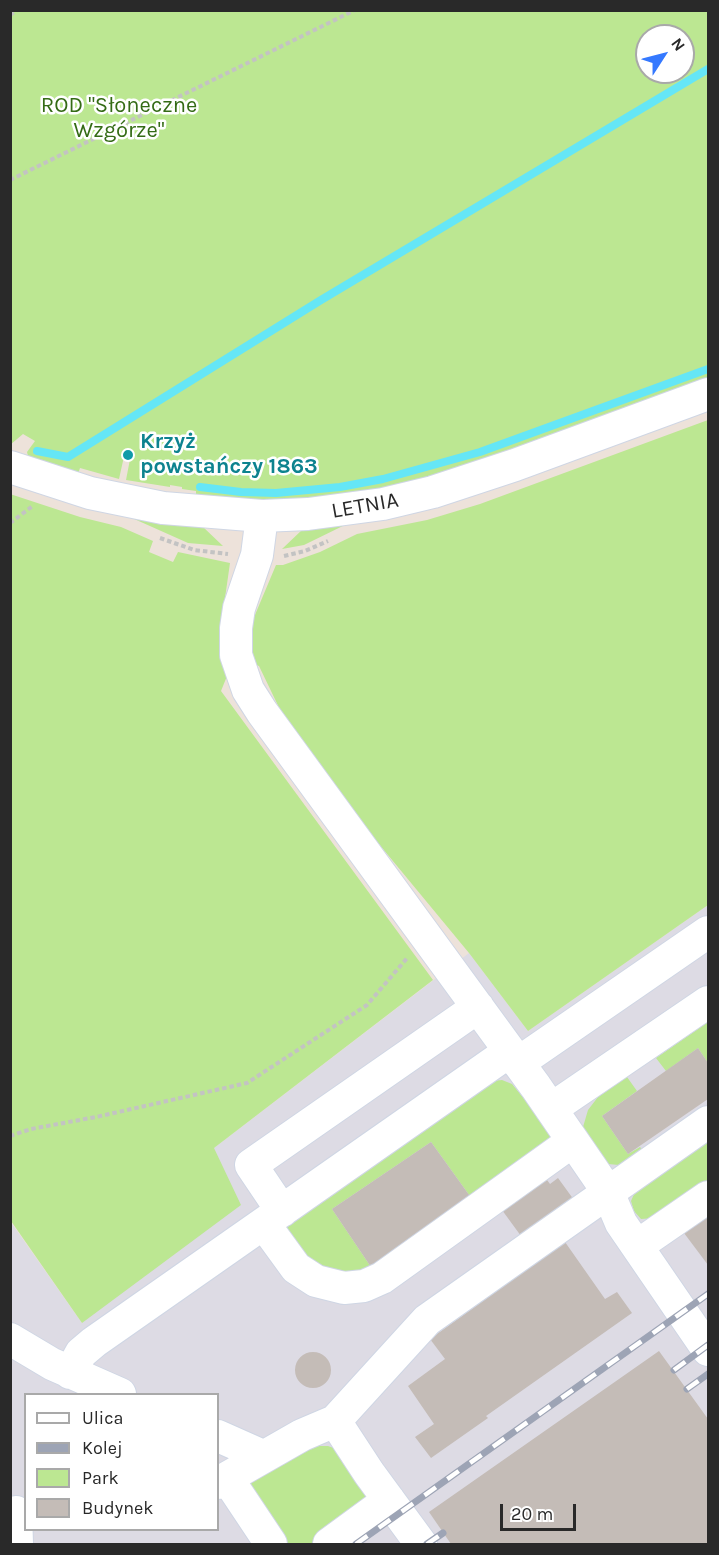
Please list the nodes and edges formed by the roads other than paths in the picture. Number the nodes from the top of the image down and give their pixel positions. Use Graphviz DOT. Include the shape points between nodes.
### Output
graph roads {
  1 [pos="708,394"];
  2 [pos="10,467"];
  3 [pos="262,516"];
  4 [pos="708,932"];
  5 [pos="708,1002"];
  6 [pos="478,1007"];
  7 [pos="514,1057"];
  8 [pos="551,1109"];
  9 [pos="708,1122"];
  10 [pos="573,1141"];
  11 [pos="608,1192"];
  12 [pos="708,1197"];
  13 [pos="273,1217"];
  14 [pos="637,1246"];
  15 [pos="10,1339"];
  16 [pos="708,1350"];
  17 [pos="70,1373"];
  18 [pos="115,1393"];
  19 [pos="335,1421"];
  20 [pos="219,1436"];
  21 [pos="263,1456"];
  22 [pos="222,1480"];
  23 [pos="389,1500"];
  24 [pos="17,1512"];
  25 [pos="17,1545"];
  26 [pos="271,1545"];
  27 [pos="329,1545"];
  28 [pos="421,1545"];
  1 -- 3 [label="street, LETNIA" via="433,492 341,511"];
  2 -- 3 [label="street, LETNIA" via="63,486 126,501"];
  3 -- 6 [label="street" via="257,555 236,628 236,655 242,676 262,712"];
  4 -- 7 [label="street"];
  5 -- 8 [label="street"];
  6 -- 7 [label="street"];
  6 -- 13 [label="street" via="251,1165"];
  7 -- 8 [label="street"];
  7 -- 13 [label="street"];
  8 -- 10 [label="street"];
  9 -- 11 [label="street"];
  10 -- 11 [label="street"];
  10 -- 13 [label="street" via="382,1278 364,1286 344,1288 316,1281 296,1268"];
  11 -- 14 [label="street" via="621,1223"];
  11 -- 19 [label="street" via="427,1320"];
  12 -- 14 [label="street"];
  13 -- 17 [label="street" via="94,1342 81,1353"];
  14 -- 16 [label="street"];
  15 -- 17 [label="street"];
  17 -- 18 [label="street"];
  19 -- 21 [label="street"];
  19 -- 23 [label="street"];
  20 -- 21 [label="street"];
  21 -- 22 [label="street"];
  22 -- 26 [label="street"];
  23 -- 27 [label="street"];
  23 -- 28 [label="street"];
  24 -- 25 [label="street"];
}
